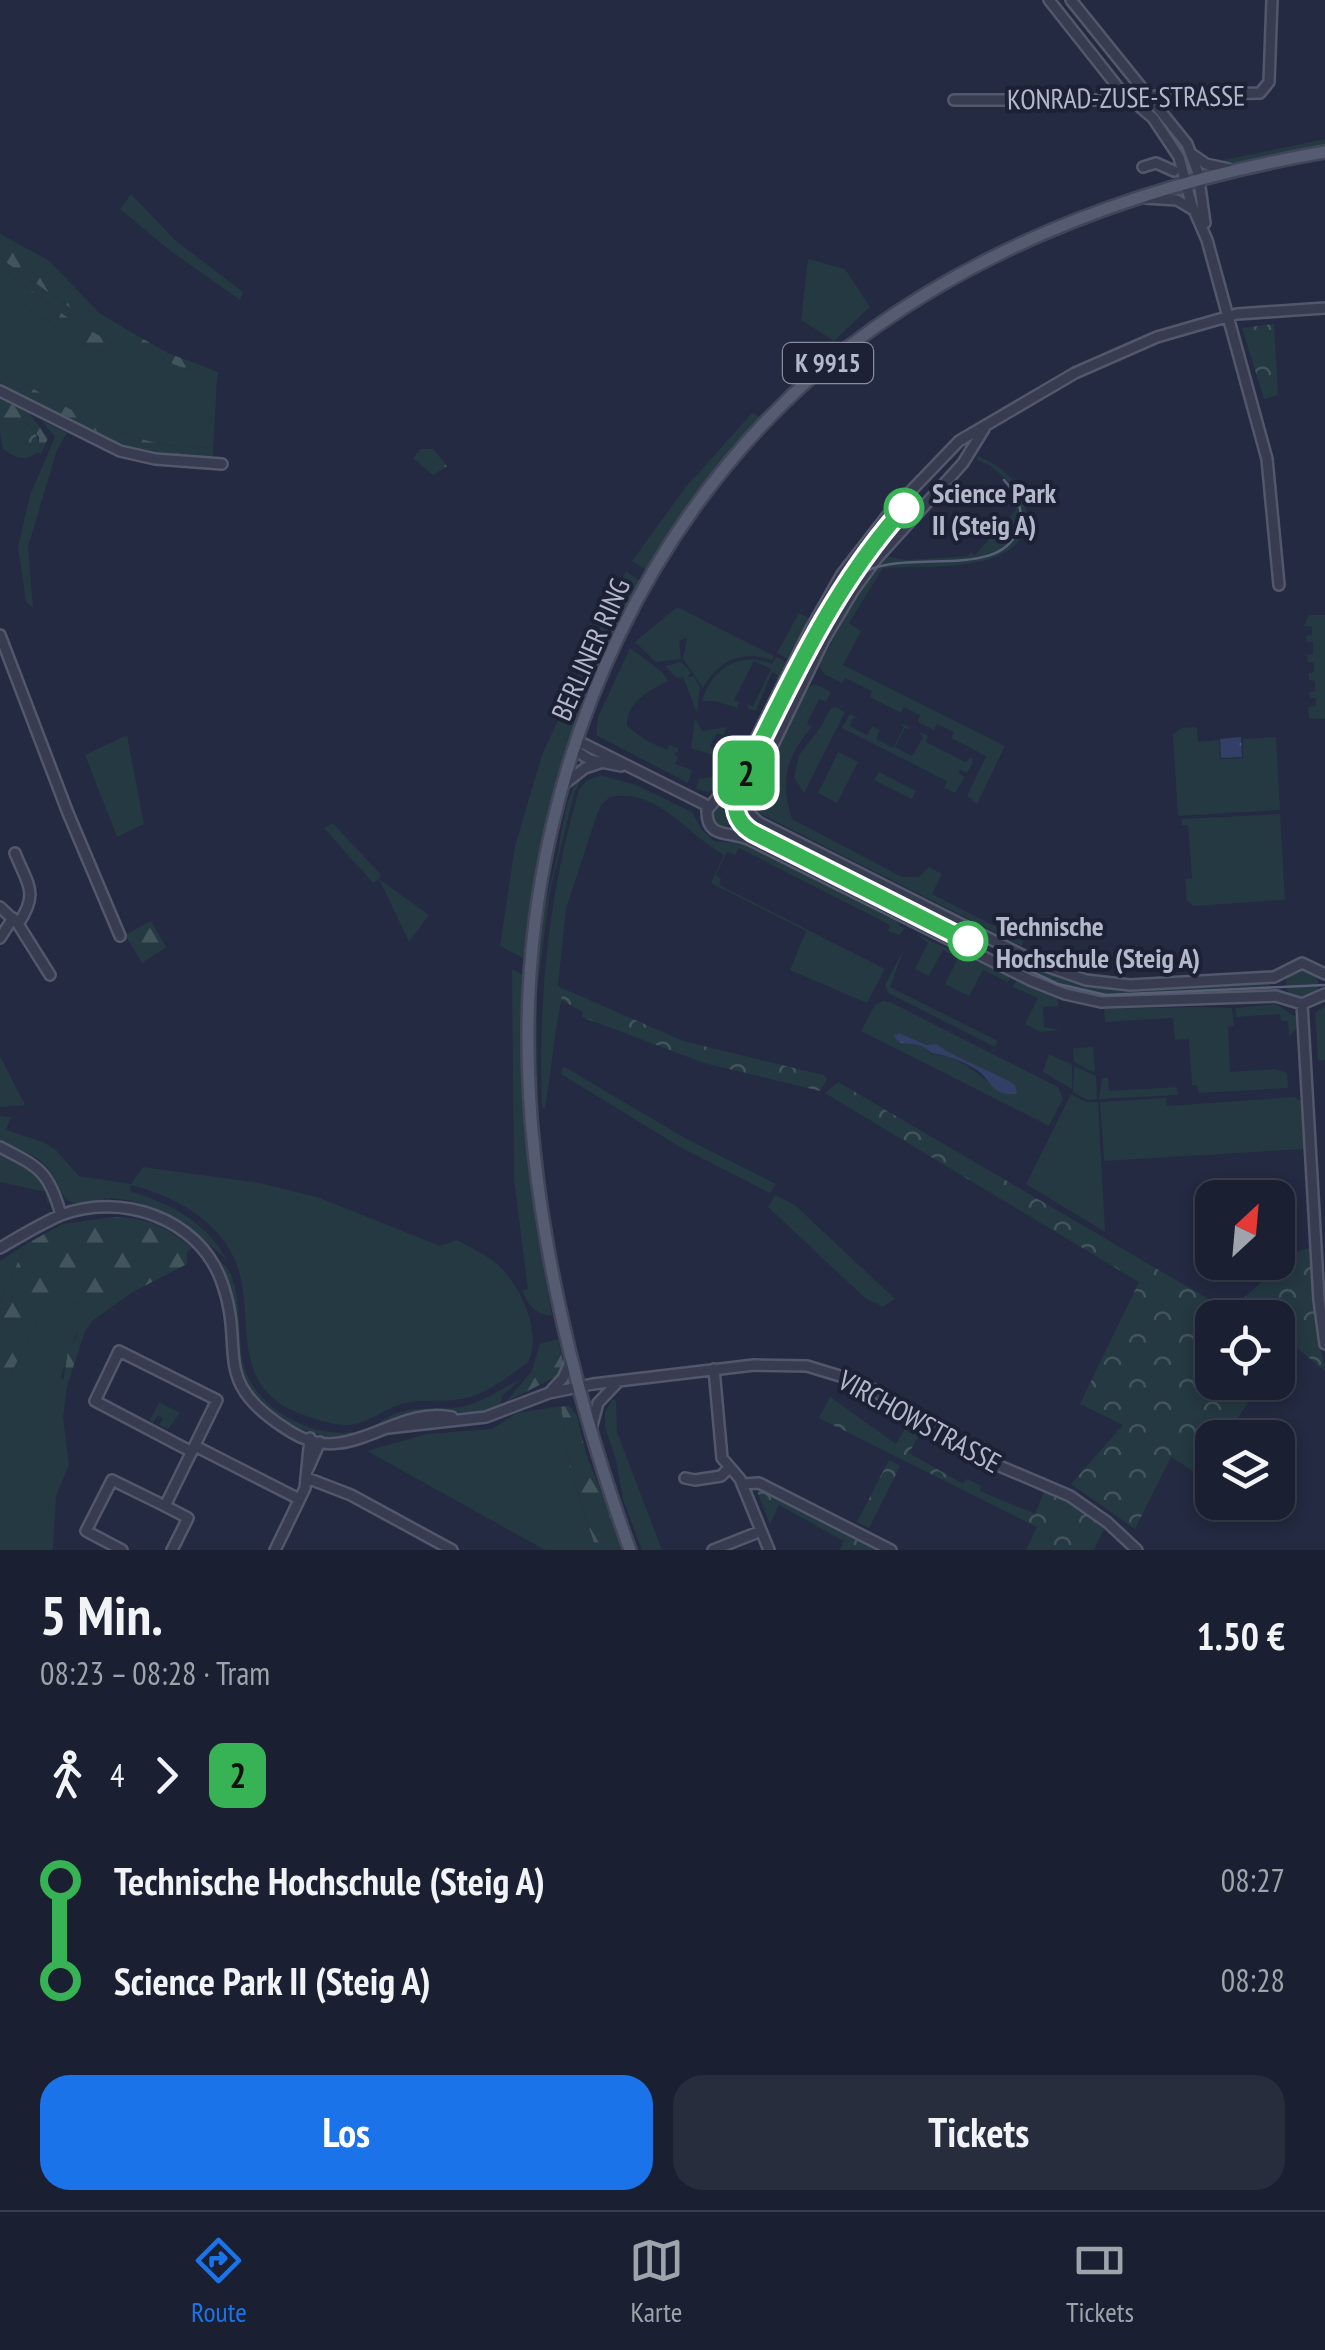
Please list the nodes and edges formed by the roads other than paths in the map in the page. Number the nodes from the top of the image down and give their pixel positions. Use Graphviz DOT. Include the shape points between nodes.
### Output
graph roads {
  1 [pos="1048,0"];
  2 [pos="1071,0"];
  3 [pos="1272,0"];
  4 [pos="1150,97"];
  5 [pos="1130,99"];
  6 [pos="954,100"];
  7 [pos="1325,152"];
  8 [pos="1192,153"];
  9 [pos="1143,162"];
  10 [pos="1242,170"];
  11 [pos="1174,171"];
  12 [pos="1193,182"];
  13 [pos="1137,198"];
  14 [pos="1196,213"];
  15 [pos="1207,240"];
  16 [pos="1325,308"];
  17 [pos="1228,316"];
  18 [pos="0,391"];
  19 [pos="986,428"];
  20 [pos="943,455"];
  21 [pos="222,464"];
  22 [pos="958,469"];
  23 [pos="1279,585"];
  24 [pos="0,634"];
  25 [pos="575,744"];
  26 [pos="602,762"];
  27 [pos="630,768"];
  28 [pos="562,790"];
  29 [pos="721,795"];
  30 [pos="708,806"];
  31 [pos="747,810"];
  32 [pos="734,834"];
  33 [pos="15,853"];
  34 [pos="0,907"];
  35 [pos="16,921"];
  36 [pos="120,936"];
  37 [pos="0,938"];
  38 [pos="1285,972"];
  39 [pos="1321,972"];
  40 [pos="50,975"];
  41 [pos="1320,996"];
  42 [pos="1288,999"];
  43 [pos="1302,1004"];
  44 [pos="0,1148"];
  45 [pos="61,1216"];
  46 [pos="0,1248"];
  47 [pos="1325,1344"];
  48 [pos="573,1357"];
  49 [pos="714,1369"];
  50 [pos="621,1380"];
  51 [pos="579,1387"];
  52 [pos="549,1393"];
  53 [pos="591,1432"];
  54 [pos="315,1440"];
  55 [pos="193,1449"];
  56 [pos="729,1468"];
  57 [pos="308,1474"];
  58 [pos="686,1478"];
  59 [pos="743,1484"];
  60 [pos="300,1499"];
  61 [pos="165,1506"];
  62 [pos="761,1530"];
  63 [pos="122,1550"];
  64 [pos="172,1550"];
  65 [pos="275,1550"];
  66 [pos="452,1550"];
  67 [pos="630,1550"];
  68 [pos="714,1550"];
  69 [pos="769,1550"];
  70 [pos="891,1550"];
  71 [pos="1137,1550"];
  1 -- 5 [label="street"];
  2 -- 4 [label="street"];
  3 -- 4 [label="street, KONRAD-ZUSE-STRASSE" via="1263,92"];
  4 -- 5 [label="street, KONRAD-ZUSE-STRASSE"];
  4 -- 8 [label="street"];
  5 -- 6 [label="street, KONRAD-ZUSE-STRASSE"];
  5 -- 12 [label="street" via="1171,141"];
  7 -- 10 [label="main road, BERLINER RING / K 9915"];
  8 -- 10 [label="street" via="1210,166"];
  8 -- 12 [label="street"];
  9 -- 11 [label="street"];
  10 -- 12 [label="main road, BERLINER RING / K 9915"];
  12 -- 13 [label="main road, BERLINER RING / K 9915"];
  12 -- 14 [label="street"];
  12 -- 15 [label="street"];
  13 -- 14 [label="street" via="1178,200"];
  13 -- 25 [label="main road, BERLINER RING / K 9915" via="1040,234 950,280 871,329 790,397 714,481 670,543 625,622"];
  14 -- 15 [label="street"];
  15 -- 17 [label="street"];
  16 -- 17 [label="street"];
  17 -- 19 [label="street" via="1103,359"];
  17 -- 23 [label="street" via="1269,469"];
  18 -- 21 [label="street" via="120,451"];
  19 -- 20 [label="street"];
  19 -- 22 [label="street"];
  20 -- 22 [label="street"];
  20 -- 29 [label="street" via="842,574"];
  22 -- 31 [label="street" via="853,590 758,773"];
  24 -- 36 [label="street"];
  25 -- 26 [label="street" via="585,757"];
  25 -- 27 [label="street"];
  25 -- 28 [label="main road, BERLINER RING / K 9915"];
  26 -- 27 [label="street"];
  26 -- 28 [label="street" via="576,773"];
  27 -- 30 [label="street"];
  28 -- 48 [label="main road, BERLINER RING / K 9915" via="538,900 528,1031 536,1172"];
  29 -- 30 [label="street"];
  29 -- 31 [label="street" via="735,796"];
  30 -- 32 [label="street" via="712,829"];
  31 -- 32 [label="street" via="744,827"];
  31 -- 38 [label="street" via="760,824 1072,976 1137,985"];
  32 -- 42 [label="street" via="1065,994 1123,1004"];
  33 -- 35 [label="street" via="31,892 28,909"];
  34 -- 35 [label="street"];
  35 -- 37 [label="street"];
  35 -- 40 [label="street"];
  38 -- 39 [label="street" via="1302,964"];
  38 -- 42 [label="street" via="1281,984"];
  39 -- 41 [label="street"];
  41 -- 43 [label="street"];
  42 -- 43 [label="street"];
  43 -- 47 [label="street"];
  44 -- 45 [label="street" via="41,1170"];
  45 -- 46 [label="street"];
  45 -- 54 [label="street" via="131,1208 159,1216 195,1240 221,1278 239,1382 262,1413"];
  48 -- 51 [label="main road, BERLINER RING / K 9915"];
  48 -- 52 [label="street"];
  49 -- 50 [label="street, VIRCHOWSTRASSE"];
  49 -- 56 [label="street" via="722,1458"];
  49 -- 71 [label="street, VIRCHOWSTRASSE" via="798,1365 863,1383 967,1452 1070,1496"];
  50 -- 51 [label="street, VIRCHOWSTRASSE"];
  50 -- 53 [label="street" via="598,1403"];
  51 -- 52 [label="street, VIRCHOWSTRASSE"];
  51 -- 53 [label="main road, BERLINER RING / K 9915"];
  52 -- 54 [label="street, VIRCHOWSTRASSE" via="486,1417 388,1428 355,1442"];
  53 -- 67 [label="main road, BERLINER RING / K 9915"];
  54 -- 57 [label="street"];
  55 -- 55 [label="street" via="98,1405 119,1351 217,1400"];
  55 -- 60 [label="street"];
  55 -- 61 [label="street"];
  56 -- 58 [label="street" via="722,1476"];
  56 -- 59 [label="street"];
  57 -- 60 [label="street"];
  57 -- 66 [label="street"];
  59 -- 62 [label="street"];
  59 -- 70 [label="street" via="758,1483"];
  60 -- 65 [label="street"];
  61 -- 63 [label="street" via="112,1480 86,1531"];
  61 -- 64 [label="street" via="188,1518"];
  62 -- 68 [label="street"];
  62 -- 69 [label="street"];
}
